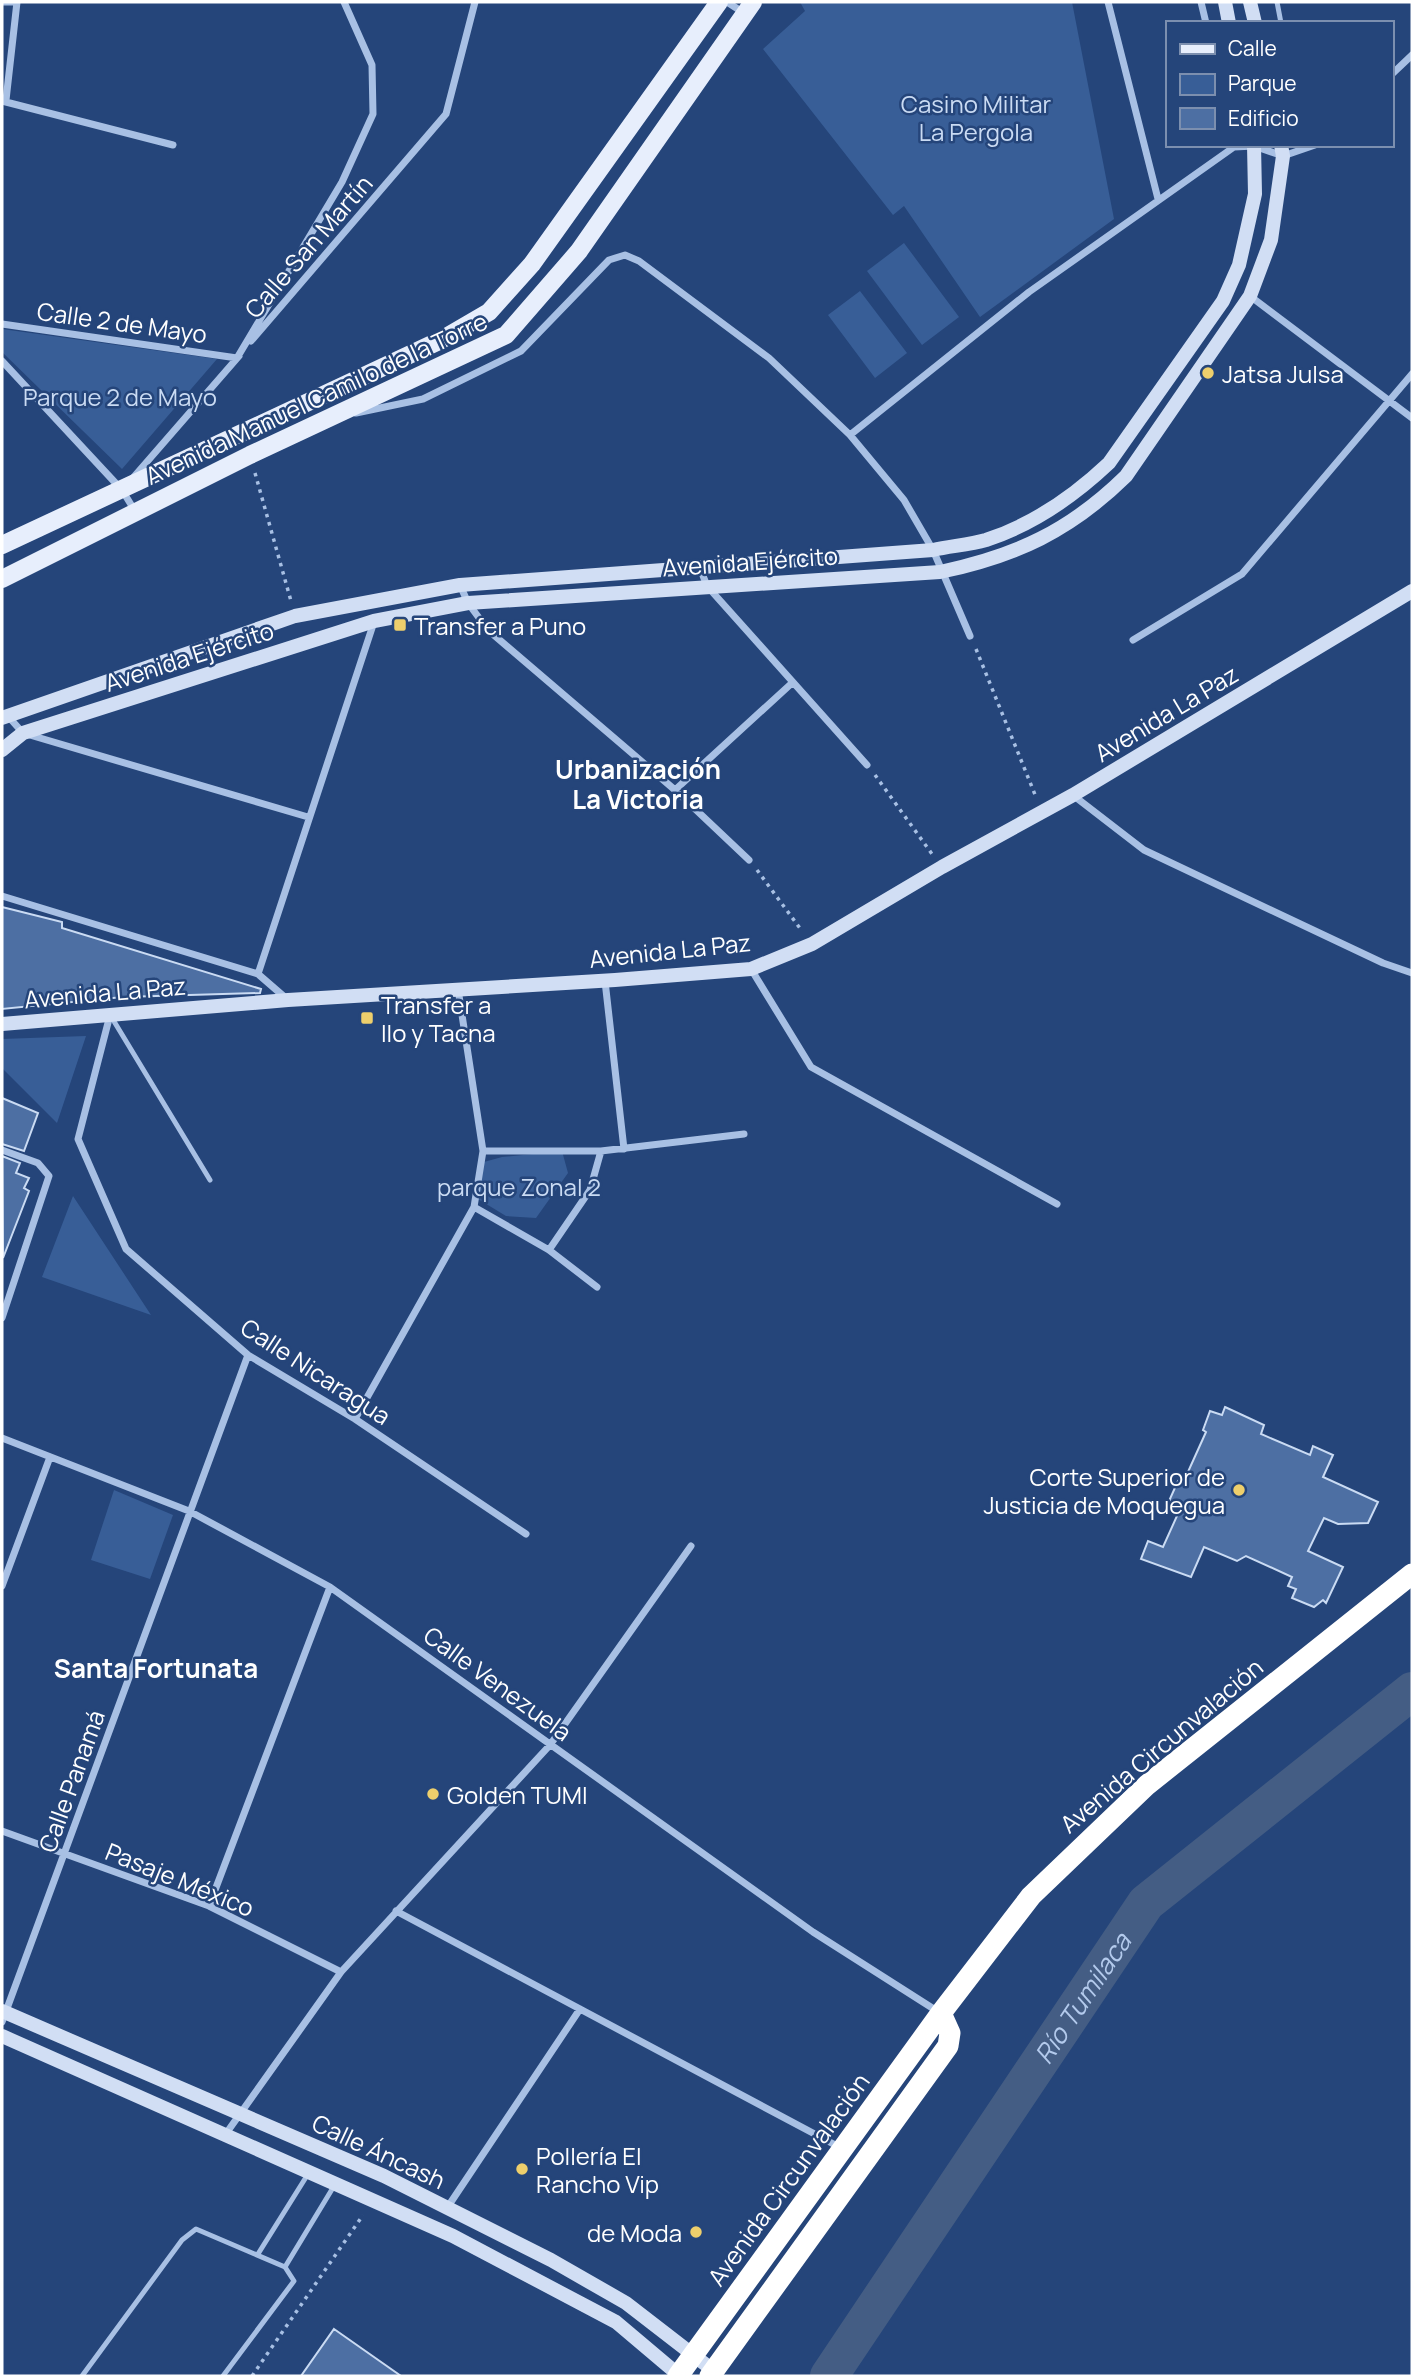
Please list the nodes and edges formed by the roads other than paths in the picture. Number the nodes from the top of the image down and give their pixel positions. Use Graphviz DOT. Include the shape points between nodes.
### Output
graph roads {
  1 [pos="2,2"];
  2 [pos="16,2"];
  3 [pos="344,2"];
  4 [pos="475,2"];
  5 [pos="719,2"];
  6 [pos="727,2"];
  7 [pos="1108,2"];
  8 [pos="1202,2"];
  9 [pos="1225,2"];
  10 [pos="1250,2"];
  11 [pos="1276,2"];
  12 [pos="749,8"];
  13 [pos="1206,21"];
  14 [pos="1229,21"];
  15 [pos="1255,21"];
  16 [pos="1281,21"];
  17 [pos="1410,59"];
  18 [pos="1393,73"];
  19 [pos="4,101"];
  20 [pos="173,145"];
  21 [pos="1233,147"];
  22 [pos="1254,147"];
  23 [pos="1263,147"];
  24 [pos="1306,147"];
  25 [pos="1282,151"];
  26 [pos="1158,199"];
  27 [pos="1250,296"];
  28 [pos="2,324"];
  29 [pos="237,358"];
  30 [pos="2,362"];
  31 [pos="1412,374"];
  32 [pos="1389,401"];
  33 [pos="1412,418"];
  34 [pos="331,419"];
  35 [pos="850,435"];
  36 [pos="1109,463"];
  37 [pos="1126,476"];
  38 [pos="122,490"];
  39 [pos="135,511"];
  40 [pos="2,545"];
  41 [pos="933,550"];
  42 [pos="700,568"];
  43 [pos="940,572"];
  44 [pos="2,579"];
  45 [pos="460,585"];
  46 [pos="707,586"];
  47 [pos="1412,591"];
  48 [pos="468,603"];
  49 [pos="374,621"];
  50 [pos="970,636"];
  51 [pos="1133,640"];
  52 [pos="792,683"];
  53 [pos="4,716"];
  54 [pos="23,733"];
  55 [pos="2,750"];
  56 [pos="867,765"];
  57 [pos="675,790"];
  58 [pos="1073,796"];
  59 [pos="308,817"];
  60 [pos="749,860"];
  61 [pos="2,896"];
  62 [pos="751,969"];
  63 [pos="1412,973"];
  64 [pos="258,974"];
  65 [pos="605,981"];
  66 [pos="458,989"];
  67 [pos="288,1000"];
  68 [pos="110,1015"];
  69 [pos="2,1024"];
  70 [pos="744,1134"];
  71 [pos="624,1149"];
  72 [pos="2,1150"];
  73 [pos="483,1150"];
  74 [pos="601,1151"];
  75 [pos="210,1180"];
  76 [pos="1057,1204"];
  77 [pos="474,1207"];
  78 [pos="549,1250"];
  79 [pos="597,1287"];
  80 [pos="2,1318"];
  81 [pos="248,1355"];
  82 [pos="355,1419"];
  83 [pos="2,1438"];
  84 [pos="50,1457"];
  85 [pos="189,1511"];
  86 [pos="526,1534"];
  87 [pos="691,1546"];
  88 [pos="1412,1574"];
  89 [pos="2,1586"];
  90 [pos="330,1587"];
  91 [pos="550,1745"];
  92 [pos="2,1831"];
  93 [pos="64,1854"];
  94 [pos="209,1906"];
  95 [pos="396,1911"];
  96 [pos="341,1972"];
  97 [pos="580,2009"];
  98 [pos="941,2013"];
  99 [pos="3,2015"];
  100 [pos="2,2036"];
  101 [pos="240,2112"];
  102 [pos="225,2134"];
  103 [pos="842,2149"];
  104 [pos="309,2172"];
  105 [pos="336,2182"];
  106 [pos="447,2208"];
  107 [pos="258,2254"];
  108 [pos="285,2267"];
  109 [pos="694,2355"];
  110 [pos="712,2374"];
  111 [pos="82,2376"];
  112 [pos="223,2376"];
  113 [pos="679,2376"];
  1 -- 2 [label="street"];
  2 -- 19 [label="street"];
  3 -- 29 [label="street" via="372,65 373,114 342,182"];
  4 -- 29 [label="street, Calle San Martín" via="446,114"];
  5 -- 38 [label="main road, Avenida Manuel Camilo de la Torre" via="532,264 489,312 441,340"];
  6 -- 12 [label="street"];
  7 -- 26 [label="street"];
  8 -- 13 [label="street"];
  9 -- 14 [label="main road"];
  10 -- 15 [label="main road"];
  11 -- 16 [label="lane"];
  12 -- 34 [label="main road, Avenida Manuel Camilo de la Torre" via="579,251 506,335"];
  17 -- 18 [label="street"];
  19 -- 20 [label="street"];
  21 -- 26 [label="street"];
  22 -- 36 [label="main road, Avenida Ejército" via="1255,194 1239,265 1223,301"];
  23 -- 25 [label="street"];
  24 -- 25 [label="street"];
  25 -- 27 [label="main road, Avenida Ejército" via="1271,240"];
  26 -- 35 [label="street" via="1029,292"];
  27 -- 32 [label="street"];
  27 -- 37 [label="main road, Avenida Ejército"];
  28 -- 29 [label="street, Calle 2 de Mayo"];
  29 -- 38 [label="street, Calle San Martín"];
  30 -- 38 [label="street"];
  31 -- 32 [label="street"];
  32 -- 33 [label="street"];
  32 -- 51 [label="street" via="1242,574"];
  34 -- 35 [label="street" via="423,399 521,351 609,260 625,255 769,358"];
  34 -- 39 [label="main road, Avenida Manuel Camilo de la Torre"];
  35 -- 41 [label="street" via="904,500"];
  36 -- 37 [label="main road"];
  36 -- 41 [label="main road, Avenida Ejército" via="1044,514 986,540"];
  37 -- 43 [label="main road, Avenida Ejército" via="1052,533 992,561"];
  38 -- 39 [label="street"];
  38 -- 40 [label="main road, Avenida Manuel Camilo de la Torre"];
  39 -- 44 [label="main road, Avenida Manuel Camilo de la Torre"];
  41 -- 42 [label="main road, Avenida Ejército"];
  41 -- 43 [label="street"];
  42 -- 45 [label="main road, Avenida Ejército"];
  42 -- 46 [label="street"];
  43 -- 46 [label="main road, Avenida Ejército"];
  43 -- 50 [label="street"];
  45 -- 48 [label="street"];
  45 -- 53 [label="main road, Avenida Ejército" via="295,616"];
  46 -- 48 [label="main road, Avenida Ejército"];
  46 -- 52 [label="street"];
  47 -- 58 [label="main road, Avenida La Paz"];
  48 -- 49 [label="main road, Avenida Ejército"];
  48 -- 57 [label="street" via="488,630"];
  49 -- 54 [label="main road, Avenida Ejército"];
  49 -- 59 [label="street"];
  52 -- 56 [label="street"];
  52 -- 57 [label="street"];
  53 -- 54 [label="street"];
  54 -- 55 [label="main road, Avenida Ejército"];
  54 -- 59 [label="street"];
  57 -- 60 [label="street"];
  58 -- 62 [label="main road, Avenida La Paz" via="812,944"];
  58 -- 63 [label="street" via="1144,850"];
  59 -- 64 [label="street"];
  61 -- 64 [label="street"];
  62 -- 65 [label="main road, Avenida La Paz"];
  62 -- 76 [label="street" via="811,1067"];
  64 -- 67 [label="street"];
  65 -- 66 [label="main road, Avenida La Paz"];
  65 -- 71 [label="street"];
  66 -- 67 [label="main road, Avenida La Paz"];
  66 -- 73 [label="street"];
  67 -- 68 [label="main road, Avenida La Paz"];
  68 -- 69 [label="main road, Avenida La Paz"];
  68 -- 75 [label="lane"];
  68 -- 81 [label="street, Calle Nicaragua" via="78,1139 126,1249"];
  70 -- 71 [label="street"];
  71 -- 74 [label="street"];
  72 -- 80 [label="street" via="38,1163 49,1176"];
  73 -- 74 [label="street"];
  73 -- 77 [label="street"];
  74 -- 78 [label="street" via="590,1190"];
  77 -- 78 [label="street"];
  77 -- 82 [label="street"];
  78 -- 79 [label="street"];
  81 -- 82 [label="street, Calle Nicaragua"];
  81 -- 85 [label="street, Calle Panamá"];
  82 -- 86 [label="street, Calle Nicaragua"];
  83 -- 84 [label="street, Calle Venezuela"];
  84 -- 85 [label="street, Calle Venezuela"];
  84 -- 89 [label="street"];
  85 -- 90 [label="street, Calle Venezuela"];
  85 -- 93 [label="street, Calle Panamá"];
  87 -- 91 [label="street"];
  88 -- 98 [label="highway, Avenida Circunvalación" via="1147,1785 1084,1843 1031,1896"];
  90 -- 91 [label="street, Calle Venezuela"];
  90 -- 94 [label="street"];
  91 -- 95 [label="street"];
  91 -- 98 [label="street, Calle Venezuela" via="813,1932"];
  92 -- 93 [label="street, Pasaje México"];
  93 -- 94 [label="street, Pasaje México"];
  93 -- 99 [label="street, Calle Panamá"];
  94 -- 96 [label="street, Pasaje México"];
  95 -- 96 [label="street"];
  95 -- 97 [label="street"];
  96 -- 101 [label="street"];
  97 -- 103 [label="street"];
  97 -- 106 [label="street"];
  98 -- 103 [label="highway, Avenida Circunvalación"];
  98 -- 110 [label="highway" via="950,2033 948,2046"];
  99 -- 101 [label="main road, Calle Áncash"];
  100 -- 102 [label="main road, Calle Áncash"];
  101 -- 102 [label="street"];
  101 -- 106 [label="main road, Calle Áncash"];
  102 -- 104 [label="main road, Calle Áncash"];
  103 -- 109 [label="highway, Avenida Circunvalación"];
  104 -- 105 [label="main road, Calle Áncash"];
  104 -- 107 [label="lane"];
  105 -- 108 [label="lane"];
  105 -- 113 [label="main road, Calle Áncash" via="453,2236 616,2322"];
  106 -- 109 [label="main road, Calle Áncash" via="626,2303"];
  107 -- 108 [label="lane"];
  107 -- 111 [label="lane" via="196,2229 182,2241"];
  108 -- 112 [label="lane" via="294,2281 292,2287"];
  109 -- 110 [label="main road, Calle Áncash"];
  109 -- 113 [label="highway, Avenida Circunvalación"];
}
